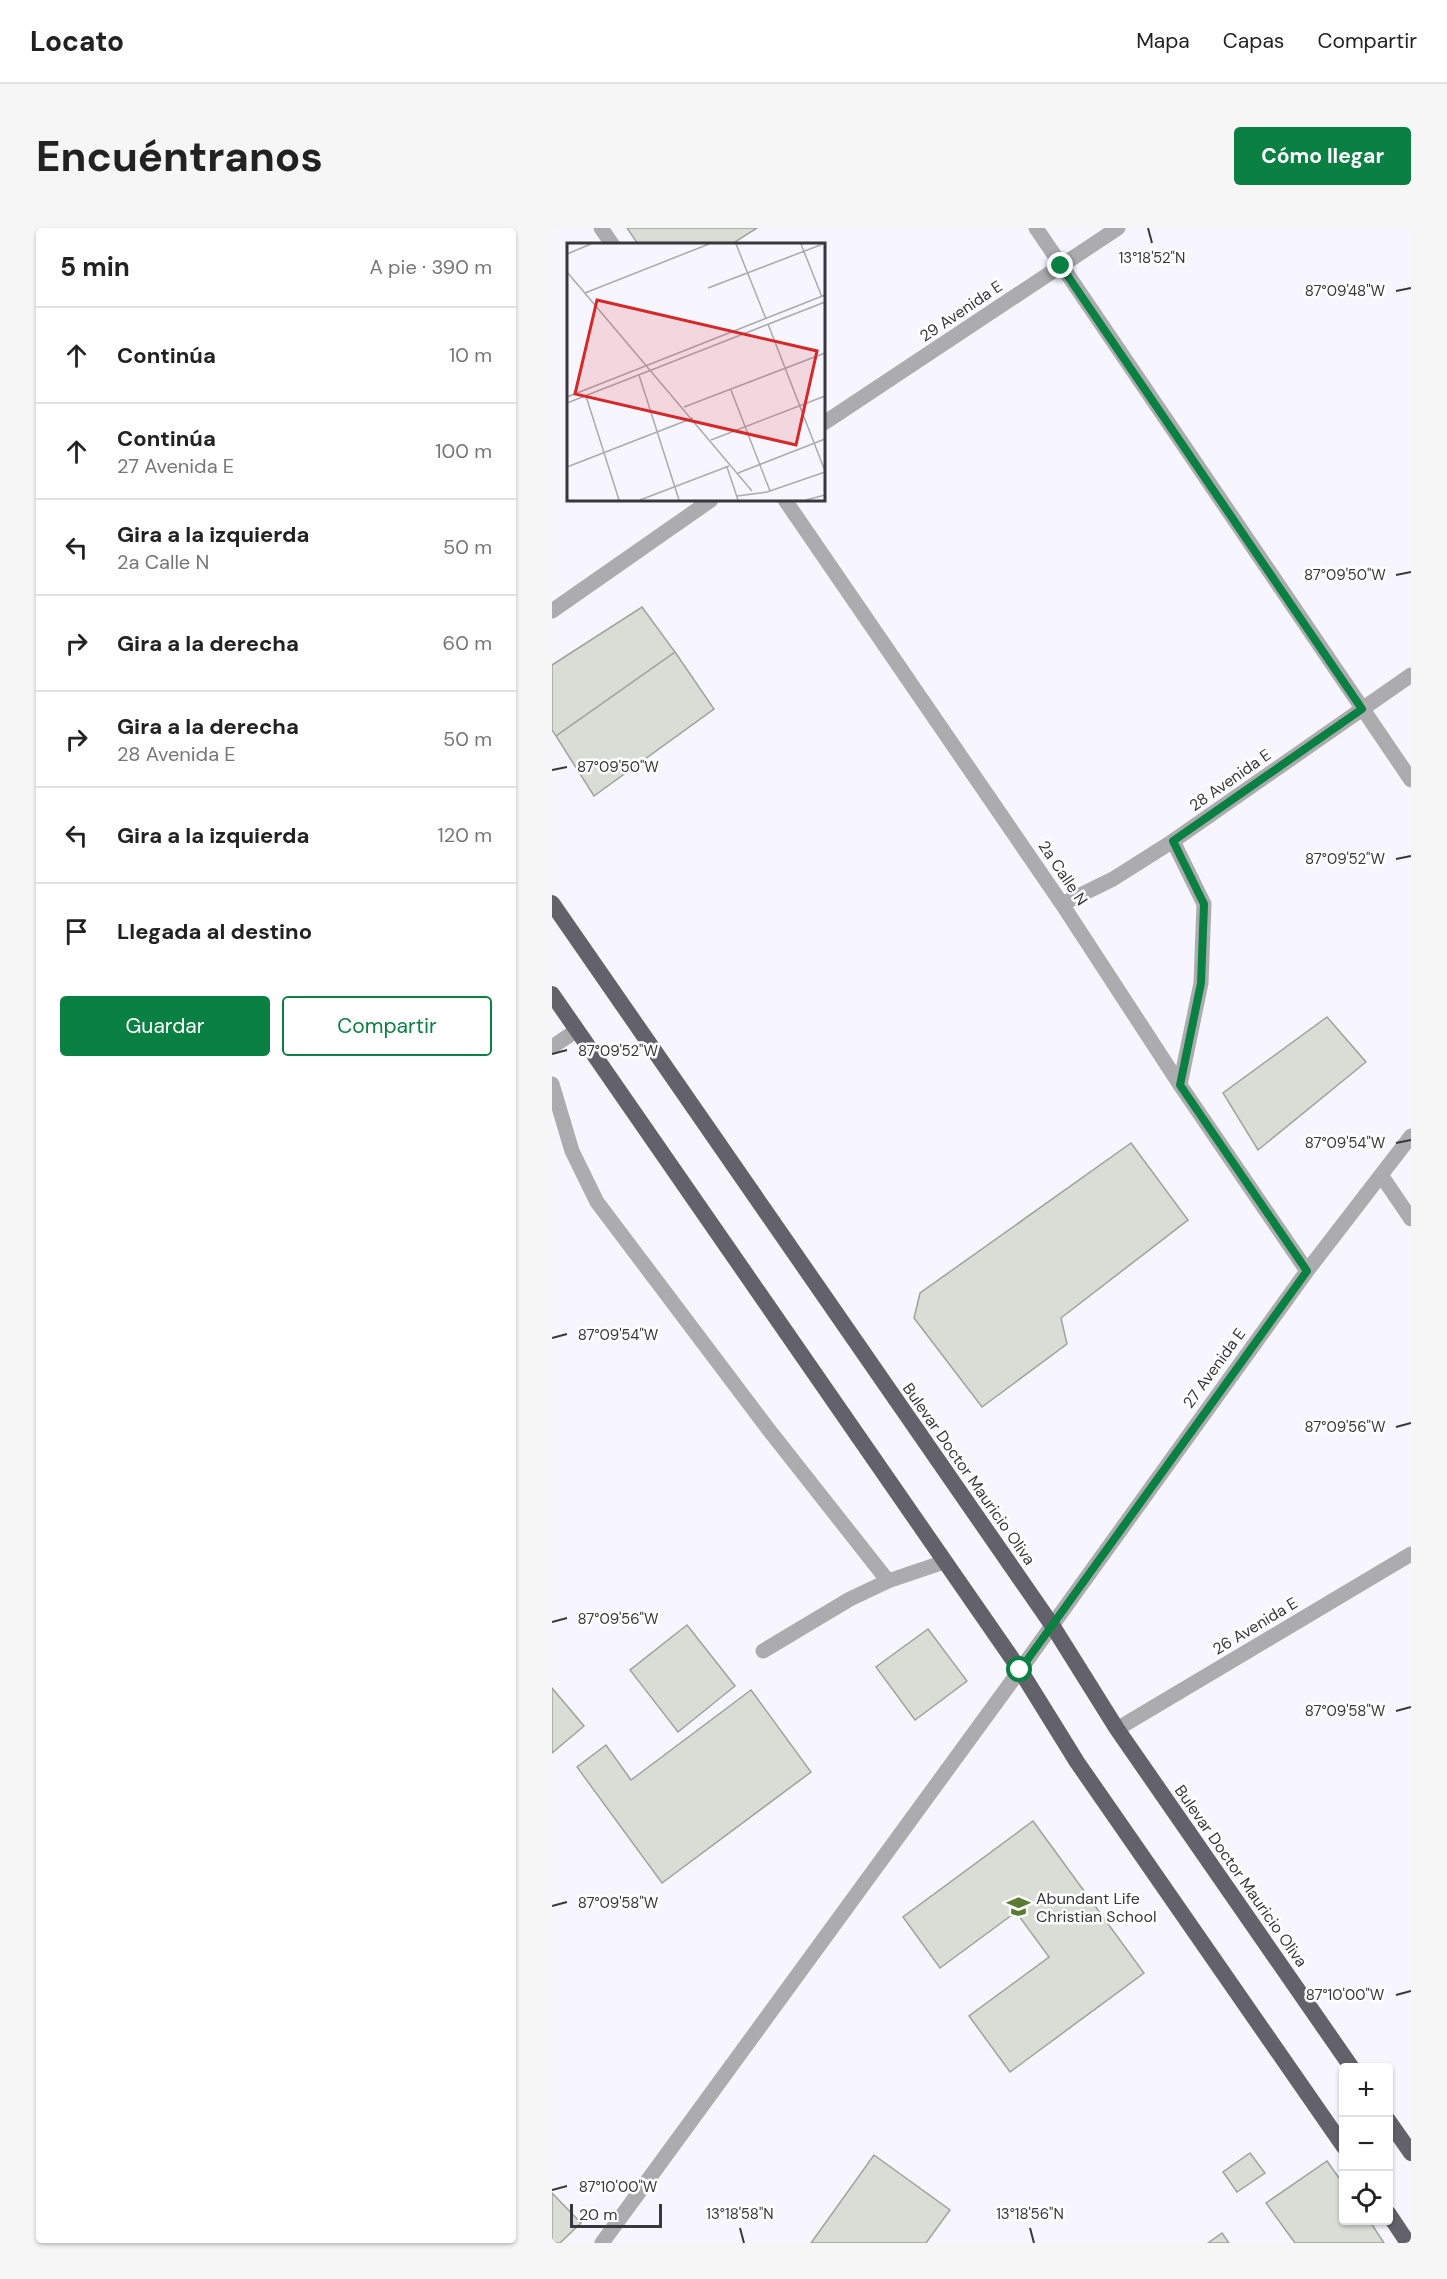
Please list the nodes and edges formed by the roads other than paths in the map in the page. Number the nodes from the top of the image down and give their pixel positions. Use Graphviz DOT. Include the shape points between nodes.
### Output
graph roads {
  1 [pos="601,228"];
  2 [pos="1036,228"];
  3 [pos="1118,228"];
  4 [pos="611,243"];
  5 [pos="1061,266"];
  6 [pos="825,422"];
  7 [pos="710,501"];
  8 [pos="786,501"];
  9 [pos="552,611"];
  10 [pos="1411,675"];
  11 [pos="1362,709"];
  12 [pos="1411,780"];
  13 [pos="1173,841"];
  14 [pos="552,903"];
  15 [pos="1062,904"];
  16 [pos="552,994"];
  17 [pos="577,1030"];
  18 [pos="552,1047"];
  19 [pos="552,1084"];
  20 [pos="1180,1085"];
  21 [pos="1411,1136"];
  22 [pos="1381,1175"];
  23 [pos="1411,1219"];
  24 [pos="1307,1271"];
  25 [pos="1411,1554"];
  26 [pos="945,1562"];
  27 [pos="888,1581"];
  28 [pos="1052,1625"];
  29 [pos="763,1651"];
  30 [pos="1020,1670"];
  31 [pos="1117,1729"];
  32 [pos="1349,2063"];
  33 [pos="1393,2126"];
  34 [pos="1339,2140"];
  35 [pos="1410,2149"];
  36 [pos="1393,2219"];
  37 [pos="602,2243"];
  38 [pos="1408,2243"];
  1 -- 4 [label="street"];
  2 -- 5 [label="street"];
  3 -- 5 [label="street, 29 Avenida E"];
  5 -- 6 [label="street, 29 Avenida E"];
  5 -- 11 [label="street"];
  7 -- 9 [label="street"];
  8 -- 15 [label="street, 2a Calle N"];
  10 -- 11 [label="street, 28 Avenida E"];
  11 -- 12 [label="street"];
  11 -- 13 [label="street, 28 Avenida E"];
  13 -- 15 [label="street, 28 Avenida E" via="1113,879"];
  13 -- 20 [label="street" via="1204,904 1201,983"];
  14 -- 28 [label="highway, Bulevar Doctor Mauricio Oliva"];
  15 -- 20 [label="street, 2a Calle N"];
  16 -- 17 [label="highway"];
  17 -- 18 [label="street"];
  17 -- 26 [label="highway"];
  19 -- 27 [label="street" via="572,1151 597,1202"];
  20 -- 24 [label="street, 2a Calle N"];
  21 -- 22 [label="street, 27 Avenida E"];
  22 -- 23 [label="street"];
  22 -- 24 [label="street, 27 Avenida E"];
  24 -- 28 [label="street, 27 Avenida E"];
  25 -- 31 [label="street, 26 Avenida E"];
  26 -- 27 [label="street"];
  26 -- 30 [label="highway"];
  27 -- 29 [label="street"];
  28 -- 30 [label="street, 27 Avenida E"];
  28 -- 31 [label="highway, Bulevar Doctor Mauricio Oliva"];
  30 -- 34 [label="highway" via="1077,1762"];
  30 -- 37 [label="street, 27 Avenida E"];
  31 -- 32 [label="highway, Bulevar Doctor Mauricio Oliva"];
  33 -- 35 [label="highway"];
  36 -- 38 [label="highway"];
}
